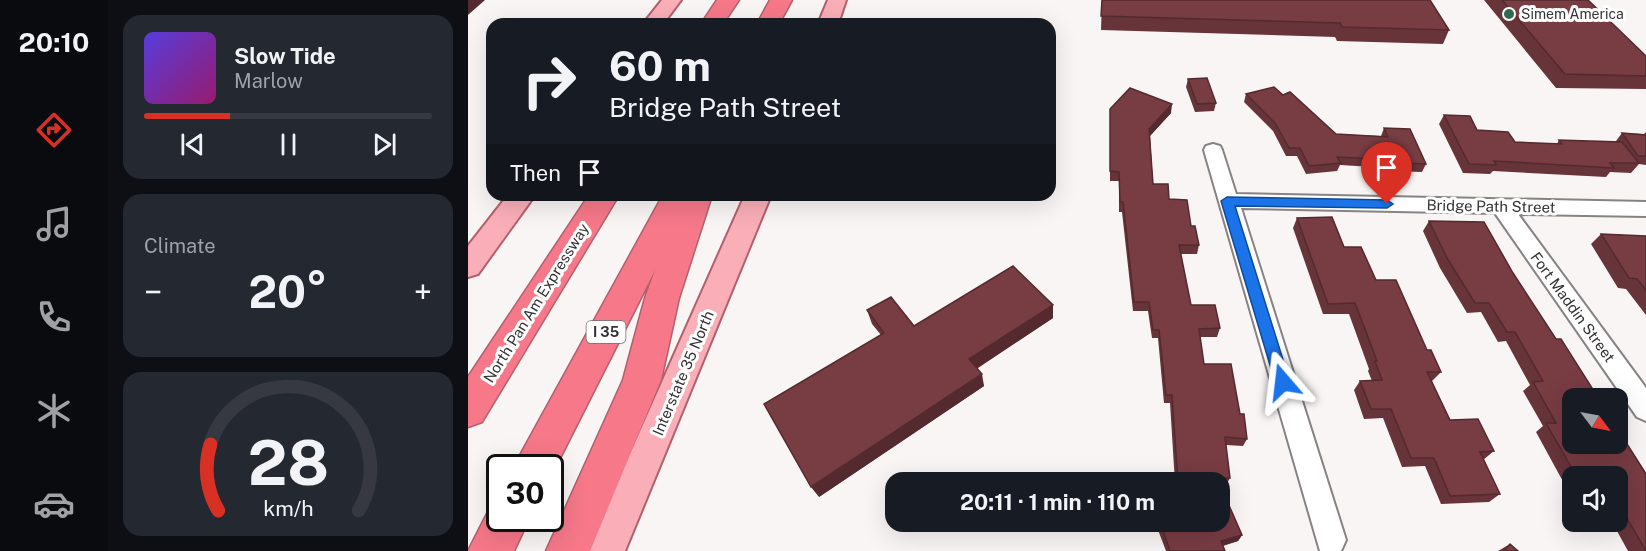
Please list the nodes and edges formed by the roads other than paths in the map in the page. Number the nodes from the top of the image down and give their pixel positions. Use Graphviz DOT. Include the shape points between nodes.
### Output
graph roads {
  1 [pos="672,0"];
  2 [pos="726,0"];
  3 [pos="781,0"];
  4 [pos="837,0"];
  5 [pos="658,18"];
  6 [pos="716,18"];
  7 [pos="771,18"];
  8 [pos="830,18"];
  9 [pos="1213,150"];
  10 [pos="517,201"];
  11 [pos="675,201"];
  12 [pos="695,201"];
  13 [pos="755,201"];
  14 [pos="1227,201"];
  15 [pos="599,202"];
  16 [pos="1501,206"];
  17 [pos="1646,209"];
  18 [pos="468,266"];
  19 [pos="468,380"];
  20 [pos="1646,409"];
  21 [pos="468,410"];
  22 [pos="541,454"];
  23 [pos="500,532"];
  24 [pos="1331,540"];
  25 [pos="490,551"];
  26 [pos="568,551"];
  27 [pos="606,551"];
  1 -- 5 [label="main road"];
  2 -- 6 [label="highway"];
  3 -- 7 [label="highway"];
  4 -- 8 [label="main road"];
  9 -- 14 [label="street"];
  10 -- 18 [label="main road"];
  11 -- 22 [label="highway, I 35"];
  12 -- 26 [label="highway" via="662,298 642,380"];
  13 -- 27 [label="main road, Interstate 35 North"];
  14 -- 16 [label="street, Bridge Path Street"];
  14 -- 24 [label="street"];
  15 -- 19 [label="highway"];
  15 -- 21 [label="highway, North Pan Am Expressway"];
  16 -- 17 [label="street, Bridge Path Street"];
  16 -- 20 [label="street, Fort Maddin Street"];
  23 -- 25 [label="highway"];
}
